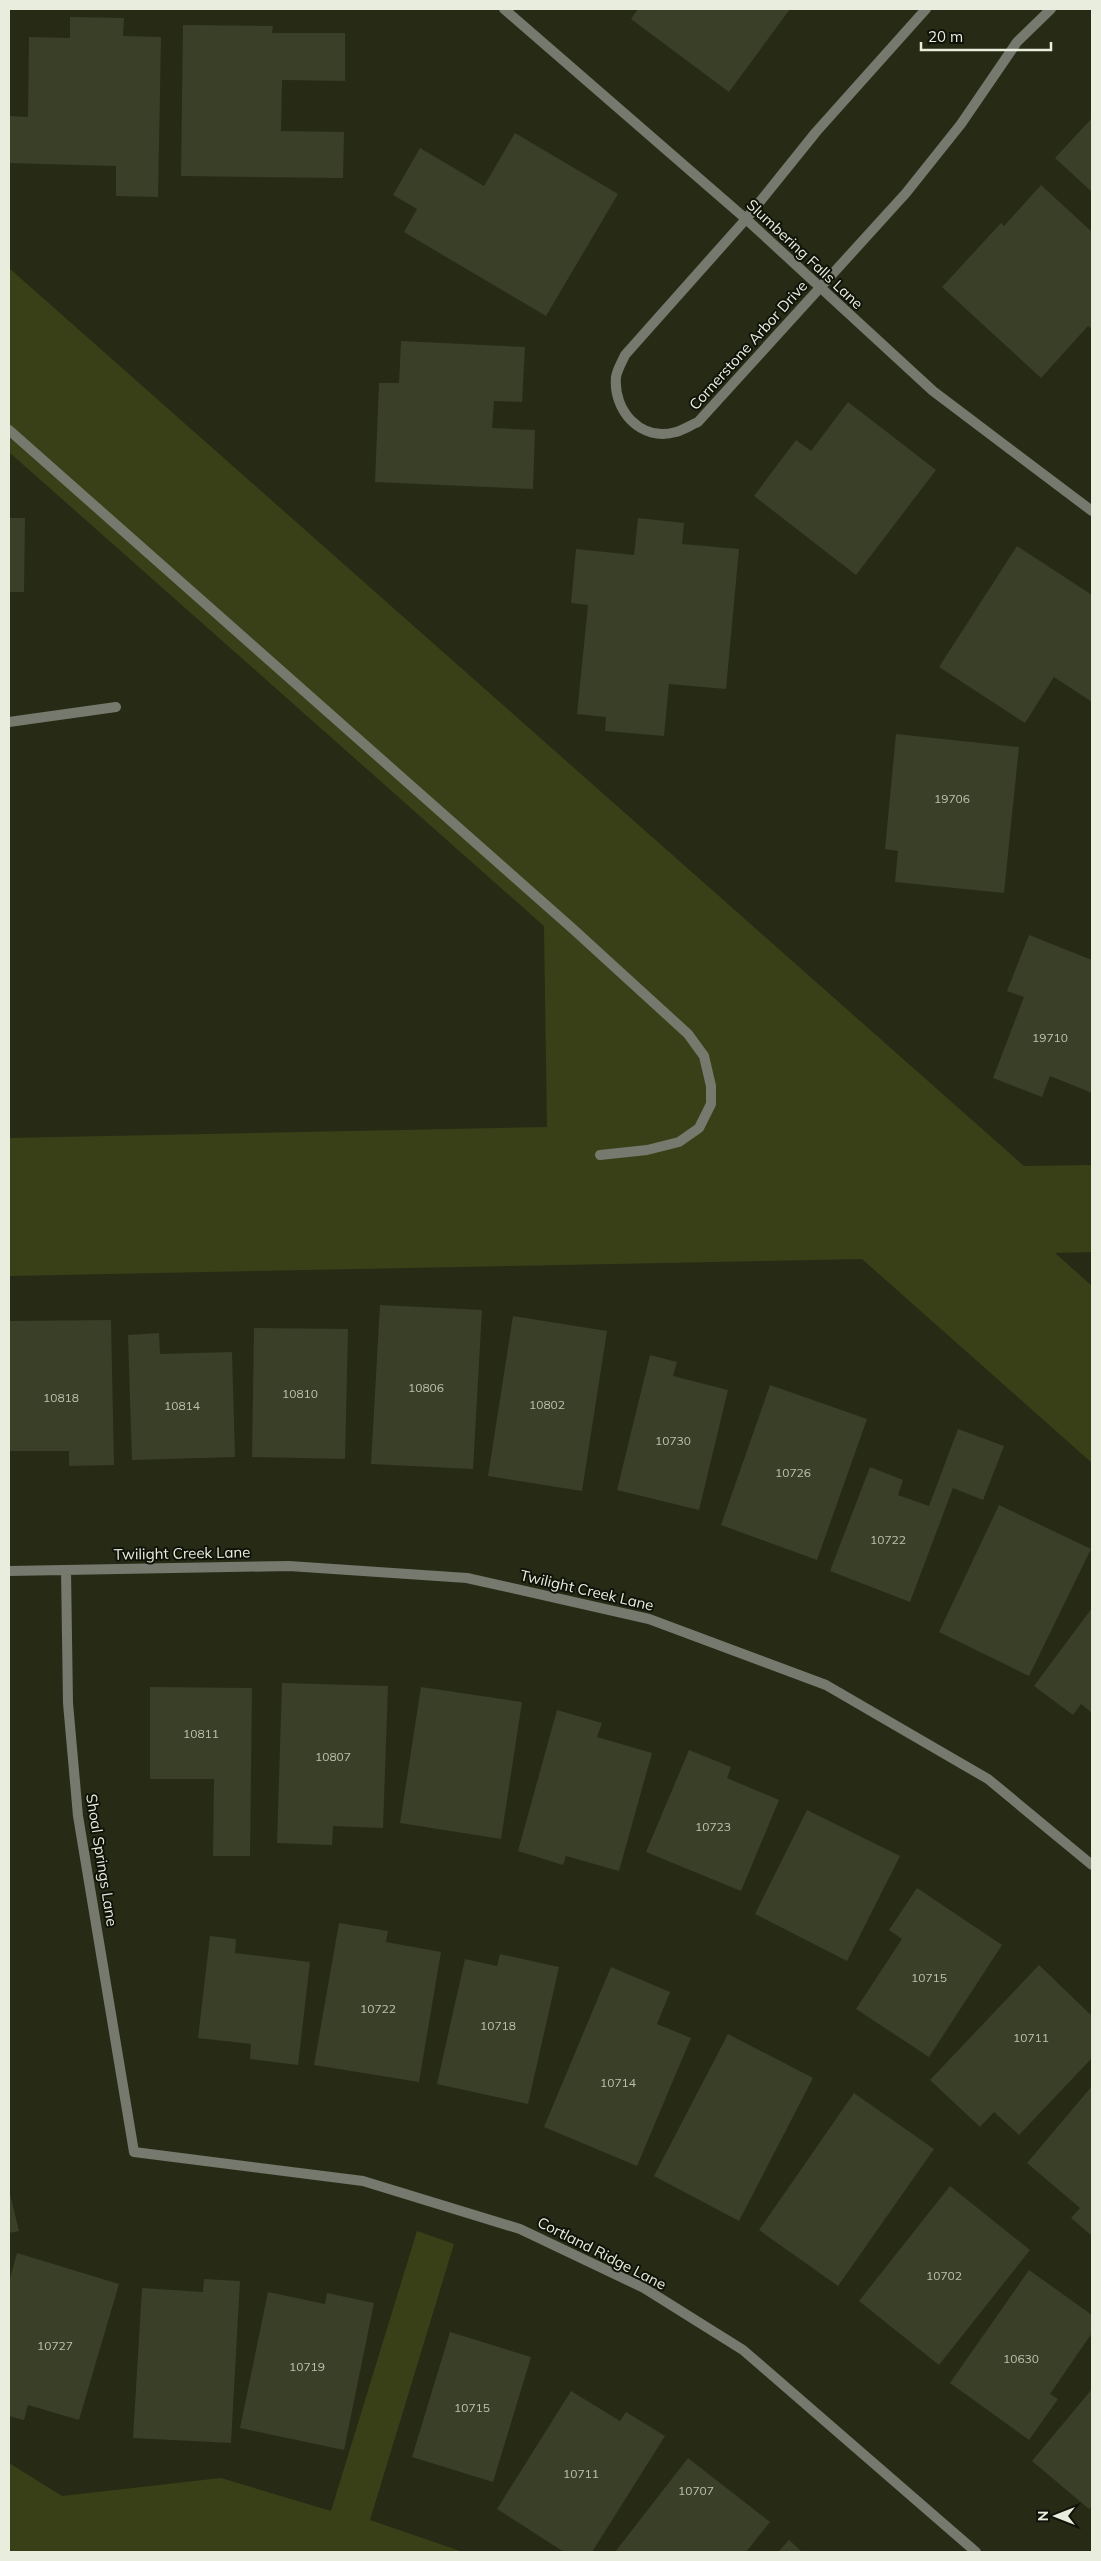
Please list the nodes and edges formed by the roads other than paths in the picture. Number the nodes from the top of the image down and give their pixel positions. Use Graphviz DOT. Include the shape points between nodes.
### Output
graph roads {
  1 [pos="504,9"];
  2 [pos="926,9"];
  3 [pos="1051,9"];
  4 [pos="746,219"];
  5 [pos="819,289"];
  6 [pos="9,430"];
  7 [pos="1092,511"];
  8 [pos="116,707"];
  9 [pos="9,722"];
  10 [pos="600,1155"];
  11 [pos="66,1570"];
  12 [pos="9,1571"];
  13 [pos="1092,1865"];
  14 [pos="134,2152"];
  15 [pos="976,2552"];
  1 -- 4 [label="street, Slumbering Falls Lane"];
  2 -- 4 [label="street, Cornerstone Arbor Drive" via="816,132"];
  3 -- 5 [label="street, Cornerstone Arbor Drive" via="1017,42 961,124 906,193"];
  4 -- 5 [label="street, Slumbering Falls Lane"];
  4 -- 5 [label="street, Cornerstone Arbor Drive" via="625,355 616,376 618,402 631,423 653,432 675,432 698,422"];
  5 -- 7 [label="street, Slumbering Falls Lane" via="933,392"];
  6 -- 10 [label="street" via="688,1034 704,1056 711,1086 711,1104 699,1128 679,1142 647,1150"];
  8 -- 9 [label="street"];
  11 -- 12 [label="street, Twilight Creek Lane"];
  11 -- 13 [label="street, Twilight Creek Lane" via="289,1566 467,1578 648,1619 826,1684 988,1779"];
  11 -- 14 [label="street, Shoal Springs Lane" via="68,1703 78,1816"];
  14 -- 15 [label="street, Cortland Ridge Lane" via="364,2181 520,2229 644,2288 743,2350"];
}
